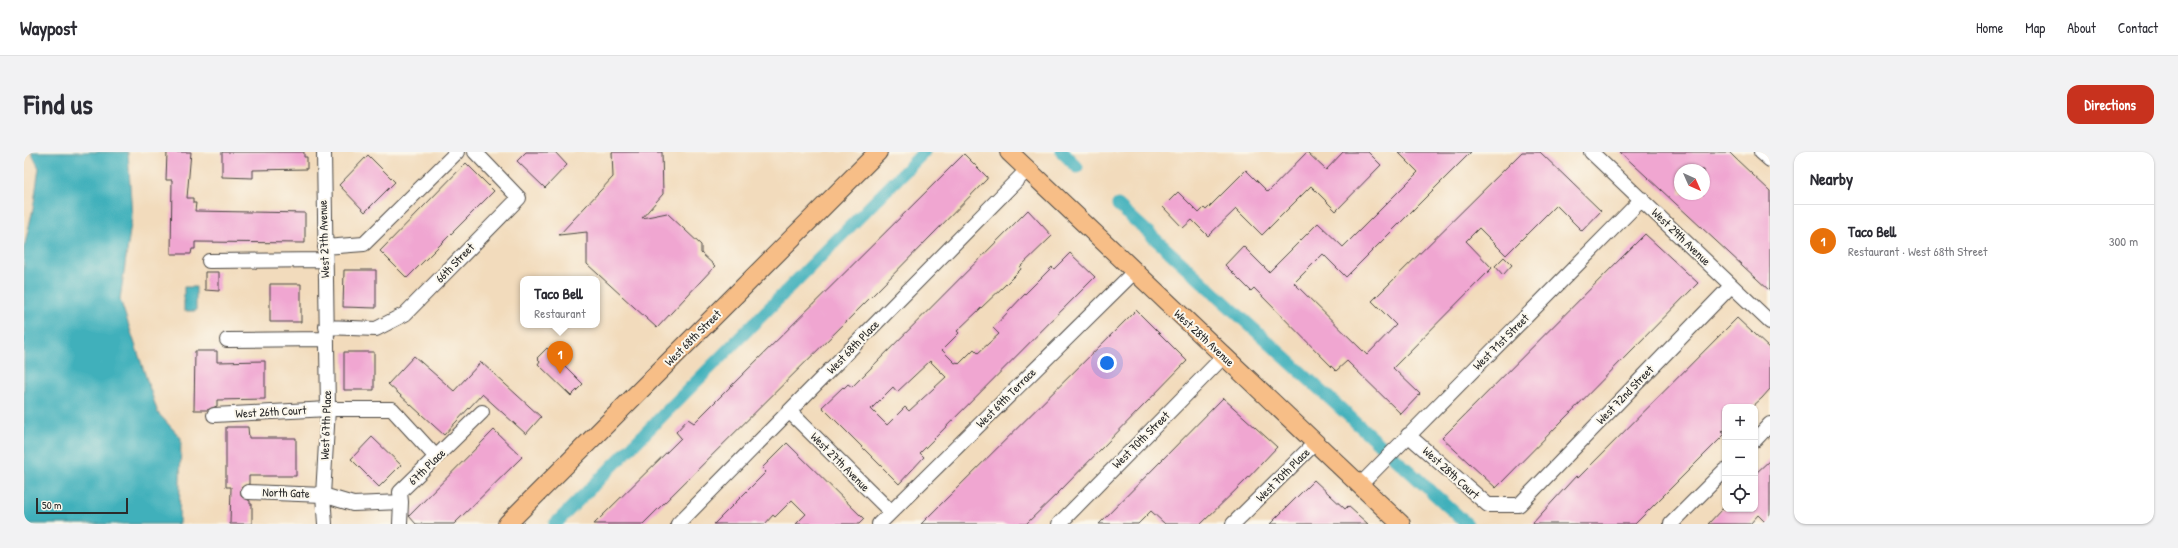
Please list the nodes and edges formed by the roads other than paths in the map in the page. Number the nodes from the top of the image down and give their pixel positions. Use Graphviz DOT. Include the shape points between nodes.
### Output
graph roads {
  1 [pos="324,152"];
  2 [pos="457,152"];
  3 [pos="475,152"];
  4 [pos="878,152"];
  5 [pos="1008,152"];
  6 [pos="1591,152"];
  7 [pos="1761,152"];
  8 [pos="1770,160"];
  9 [pos="1027,170"];
  10 [pos="1642,199"];
  11 [pos="325,254"];
  12 [pos="209,261"];
  13 [pos="1134,272"];
  14 [pos="1731,286"];
  15 [pos="1770,322"];
  16 [pos="326,333"];
  17 [pos="227,340"];
  18 [pos="1224,356"];
  19 [pos="328,409"];
  20 [pos="482,412"];
  21 [pos="790,412"];
  22 [pos="214,415"];
  23 [pos="1770,424"];
  24 [pos="1408,435"];
  25 [pos="1758,437"];
  26 [pos="1315,443"];
  27 [pos="436,457"];
  28 [pos="1722,473"];
  29 [pos="1360,485"];
  30 [pos="248,492"];
  31 [pos="323,495"];
  32 [pos="400,502"];
  33 [pos="1519,505"];
  34 [pos="891,512"];
  35 [pos="325,524"];
  36 [pos="400,524"];
  37 [pos="507,524"];
  38 [pos="678,524"];
  39 [pos="879,524"];
  40 [pos="1059,524"];
  41 [pos="1233,524"];
  42 [pos="1401,524"];
  43 [pos="1671,524"];
  1 -- 11 [label="street, West 27th Avenue"];
  2 -- 11 [label="street" via="364,244"];
  3 -- 16 [label="street, 66th Street" via="519,198 405,314 376,329"];
  4 -- 37 [label="main road, West 68th Street"];
  5 -- 9 [label="main road, West 28th Avenue"];
  6 -- 10 [label="street, West 29th Avenue"];
  7 -- 8 [label="street"];
  9 -- 13 [label="main road, West 28th Avenue"];
  9 -- 21 [label="street, West 68th Place"];
  10 -- 14 [label="street, West 29th Avenue"];
  10 -- 24 [label="street, West 71st Street"];
  11 -- 12 [label="street"];
  11 -- 16 [label="street, West 27th Avenue"];
  13 -- 18 [label="main road, West 28th Avenue"];
  13 -- 34 [label="street, West 69th Terrace"];
  14 -- 15 [label="street, West 29th Avenue"];
  14 -- 33 [label="street, West 72nd Street"];
  16 -- 17 [label="street"];
  16 -- 19 [label="street, West 67th Place"];
  18 -- 26 [label="main road, West 28th Avenue"];
  18 -- 40 [label="street, West 70th Street"];
  19 -- 22 [label="street, West 26th Court"];
  19 -- 27 [label="street, West 26th Court" via="392,410"];
  19 -- 31 [label="street, West 67th Place"];
  20 -- 27 [label="street, 67th Place"];
  21 -- 34 [label="street, West 27th Avenue"];
  21 -- 38 [label="street, West 68th Place"];
  23 -- 25 [label="street"];
  24 -- 29 [label="street, West 71st Street"];
  24 -- 33 [label="street, West 28th Court" via="1488,505"];
  26 -- 29 [label="main road, West 28th Avenue"];
  26 -- 41 [label="street, West 70th Place"];
  27 -- 32 [label="street, 67th Place" via="400,492"];
  28 -- 43 [label="street"];
  29 -- 42 [label="main road, West 28th Avenue"];
  30 -- 31 [label="street, North Gate"];
  31 -- 32 [label="street" via="354,504"];
  31 -- 35 [label="street, West 67th Place"];
  32 -- 36 [label="street"];
  34 -- 39 [label="street, West 69th Terrace"];
}
